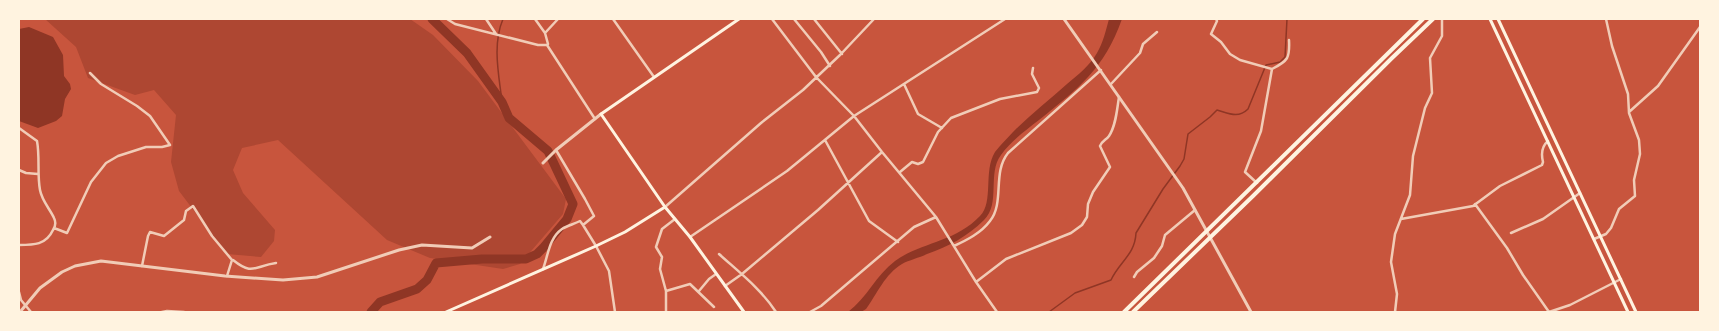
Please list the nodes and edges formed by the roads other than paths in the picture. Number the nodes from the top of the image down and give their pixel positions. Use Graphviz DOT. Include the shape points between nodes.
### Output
graph roads {
  1 [pos="447,19"];
  2 [pos="486,19"];
  3 [pos="535,19"];
  4 [pos="558,19"];
  5 [pos="613,19"];
  6 [pos="738,19"];
  7 [pos="772,19"];
  8 [pos="794,19"];
  9 [pos="814,19"];
  10 [pos="869,19"];
  11 [pos="874,19"];
  12 [pos="1005,19"];
  13 [pos="1064,19"];
  14 [pos="1216,19"];
  15 [pos="1423,19"];
  16 [pos="1433,19"];
  17 [pos="1442,19"];
  18 [pos="1490,19"];
  19 [pos="1498,19"];
  20 [pos="1606,19"];
  21 [pos="734,20"];
  22 [pos="871,22"];
  23 [pos="1700,27"];
  24 [pos="1157,32"];
  25 [pos="545,33"];
  26 [pos="496,34"];
  27 [pos="1289,40"];
  28 [pos="547,45"];
  29 [pos="842,54"];
  30 [pos="830,66"];
  31 [pos="1033,68"];
  32 [pos="1100,69"];
  33 [pos="1272,69"];
  34 [pos="90,73"];
  35 [pos="654,77"];
  36 [pos="816,77"];
  37 [pos="904,84"];
  38 [pos="1111,84"];
  39 [pos="1119,97"];
  40 [pos="1629,113"];
  41 [pos="601,114"];
  42 [pos="854,116"];
  43 [pos="595,119"];
  44 [pos="19,128"];
  45 [pos="942,128"];
  46 [pos="825,140"];
  47 [pos="1548,141"];
  48 [pos="556,150"];
  49 [pos="882,152"];
  50 [pos="543,163"];
  51 [pos="19,170"];
  52 [pos="899,172"];
  53 [pos="38,174"];
  54 [pos="848,183"];
  55 [pos="1256,183"];
  56 [pos="1580,193"];
  57 [pos="1574,197"];
  58 [pos="1475,204"];
  59 [pos="665,207"];
  60 [pos="1195,210"];
  61 [pos="936,217"];
  62 [pos="676,219"];
  63 [pos="1401,219"];
  64 [pos="583,225"];
  65 [pos="54,228"];
  66 [pos="1207,232"];
  67 [pos="1511,233"];
  68 [pos="1601,236"];
  69 [pos="490,237"];
  70 [pos="690,237"];
  71 [pos="1210,237"];
  72 [pos="1594,239"];
  73 [pos="898,242"];
  74 [pos="19,244"];
  75 [pos="596,246"];
  76 [pos="954,246"];
  77 [pos="719,254"];
  78 [pos="232,260"];
  79 [pos="276,263"];
  80 [pos="142,266"];
  81 [pos="543,269"];
  82 [pos="716,274"];
  83 [pos="742,274"];
  84 [pos="227,276"];
  85 [pos="1134,277"];
  86 [pos="1621,279"];
  87 [pos="976,282"];
  88 [pos="1614,283"];
  89 [pos="725,286"];
  90 [pos="666,291"];
  91 [pos="699,291"];
  92 [pos="19,292"];
  93 [pos="714,307"];
  94 [pos="21,310"];
  95 [pos="31,312"];
  96 [pos="162,312"];
  97 [pos="184,312"];
  98 [pos="446,312"];
  99 [pos="615,312"];
  100 [pos="666,312"];
  101 [pos="744,312"];
  102 [pos="776,312"];
  103 [pos="810,312"];
  104 [pos="997,312"];
  105 [pos="1124,312"];
  106 [pos="1133,312"];
  107 [pos="1250,312"];
  108 [pos="1395,312"];
  109 [pos="1549,312"];
  110 [pos="1628,312"];
  111 [pos="1636,312"];
  1 -- 26 [label="street" via="455,24"];
  2 -- 26 [label="street"];
  3 -- 25 [label="street"];
  4 -- 25 [label="street"];
  5 -- 35 [label="street"];
  6 -- 21 [label="main road"];
  7 -- 36 [label="street"];
  8 -- 30 [label="street"];
  9 -- 29 [label="street"];
  10 -- 22 [label="street"];
  11 -- 22 [label="street"];
  12 -- 37 [label="street"];
  13 -- 32 [label="street"];
  14 -- 33 [label="street" via="1212,34 1230,54 1240,60"];
  15 -- 55 [label="highway"];
  16 -- 71 [label="highway"];
  17 -- 63 [label="street" via="1442,36 1430,58 1432,93 1424,108 1413,156 1410,195"];
  18 -- 47 [label="main road"];
  19 -- 56 [label="main road"];
  20 -- 40 [label="street" via="1628,94"];
  21 -- 35 [label="main road"];
  22 -- 29 [label="street"];
  23 -- 40 [label="street" via="1658,86"];
  24 -- 38 [label="street" via="1143,44 1140,53"];
  25 -- 28 [label="street"];
  26 -- 28 [label="street"];
  27 -- 33 [label="street" via="1287,59"];
  28 -- 43 [label="street"];
  29 -- 30 [label="street"];
  30 -- 36 [label="street"];
  31 -- 45 [label="street" via="1032,74 1039,88 1037,92 1000,99 951,118"];
  32 -- 38 [label="street"];
  32 -- 76 [label="street" via="1008,153 1000,169 993,217 980,230"];
  33 -- 55 [label="street" via="1261,131 1245,172"];
  34 -- 65 [label="street" via="101,84 150,116 170,145 146,146 106,162 91,182 67,233"];
  35 -- 41 [label="main road"];
  36 -- 42 [label="street"];
  36 -- 59 [label="street"];
  37 -- 42 [label="street"];
  37 -- 45 [label="street" via="918,114"];
  38 -- 39 [label="street"];
  39 -- 60 [label="street" via="1183,188"];
  39 -- 87 [label="street" via="1113,127 1100,146 1110,167 1093,192 1088,204 1087,217 1082,225 1071,233 1006,259"];
  40 -- 68 [label="street" via="1639,140 1640,154 1634,180 1635,196 1619,209 1611,228"];
  41 -- 43 [label="street"];
  41 -- 59 [label="main road"];
  42 -- 46 [label="street"];
  42 -- 49 [label="street"];
  43 -- 48 [label="street"];
  44 -- 53 [label="street" via="37,141"];
  45 -- 52 [label="street" via="923,162 912,162"];
  46 -- 54 [label="street"];
  46 -- 70 [label="street" via="787,171"];
  47 -- 57 [label="main road"];
  47 -- 58 [label="street" via="1543,147 1542,165 1500,186"];
  48 -- 50 [label="street"];
  48 -- 64 [label="street" via="594,216"];
  49 -- 52 [label="street"];
  49 -- 54 [label="street"];
  51 -- 53 [label="street"];
  52 -- 61 [label="street"];
  53 -- 65 [label="street" via="42,197 55,220"];
  54 -- 73 [label="street" via="869,221"];
  54 -- 83 [label="street"];
  55 -- 66 [label="highway"];
  56 -- 57 [label="street"];
  56 -- 68 [label="main road"];
  57 -- 67 [label="street" via="1543,219"];
  57 -- 72 [label="main road"];
  58 -- 63 [label="street"];
  58 -- 109 [label="street"];
  59 -- 62 [label="main road"];
  59 -- 75 [label="main road" via="625,232"];
  60 -- 66 [label="street"];
  60 -- 85 [label="street" via="1165,235 1162,246 1154,258"];
  61 -- 73 [label="street" via="914,228"];
  61 -- 76 [label="street"];
  62 -- 70 [label="main road"];
  62 -- 90 [label="street" via="662,229 656,247 662,257 660,269"];
  63 -- 108 [label="street" via="1395,234 1391,262 1397,294"];
  64 -- 75 [label="street"];
  64 -- 81 [label="street" via="580,221 561,230 550,244"];
  65 -- 74 [label="street" via="48,239 43,242"];
  66 -- 71 [label="street"];
  66 -- 105 [label="highway"];
  68 -- 72 [label="street"];
  68 -- 86 [label="main road"];
  69 -- 84 [label="street" via="472,248 422,246 399,250 317,277 283,280"];
  70 -- 82 [label="main road"];
  71 -- 106 [label="highway"];
  71 -- 107 [label="street"];
  72 -- 88 [label="main road"];
  73 -- 103 [label="street" via="821,306"];
  75 -- 81 [label="main road"];
  75 -- 99 [label="street" via="609,271"];
  76 -- 87 [label="street"];
  77 -- 83 [label="street"];
  78 -- 79 [label="street" via="253,270"];
  78 -- 80 [label="street" via="212,236 193,206 186,211 184,220 164,236 150,232"];
  78 -- 84 [label="street"];
  80 -- 84 [label="street"];
  80 -- 94 [label="street" via="101,261 75,266 40,288"];
  81 -- 98 [label="main road"];
  82 -- 89 [label="main road"];
  82 -- 91 [label="street"];
  83 -- 89 [label="street"];
  83 -- 102 [label="street" via="767,298"];
  86 -- 88 [label="street"];
  86 -- 111 [label="main road"];
  87 -- 104 [label="street"];
  88 -- 109 [label="street" via="1570,305"];
  88 -- 110 [label="main road"];
  89 -- 101 [label="main road"];
  90 -- 91 [label="street" via="690,284"];
  90 -- 100 [label="street"];
  91 -- 93 [label="street"];
  92 -- 95 [label="street" via="21,300"];
  96 -- 97 [label="street"];
}
